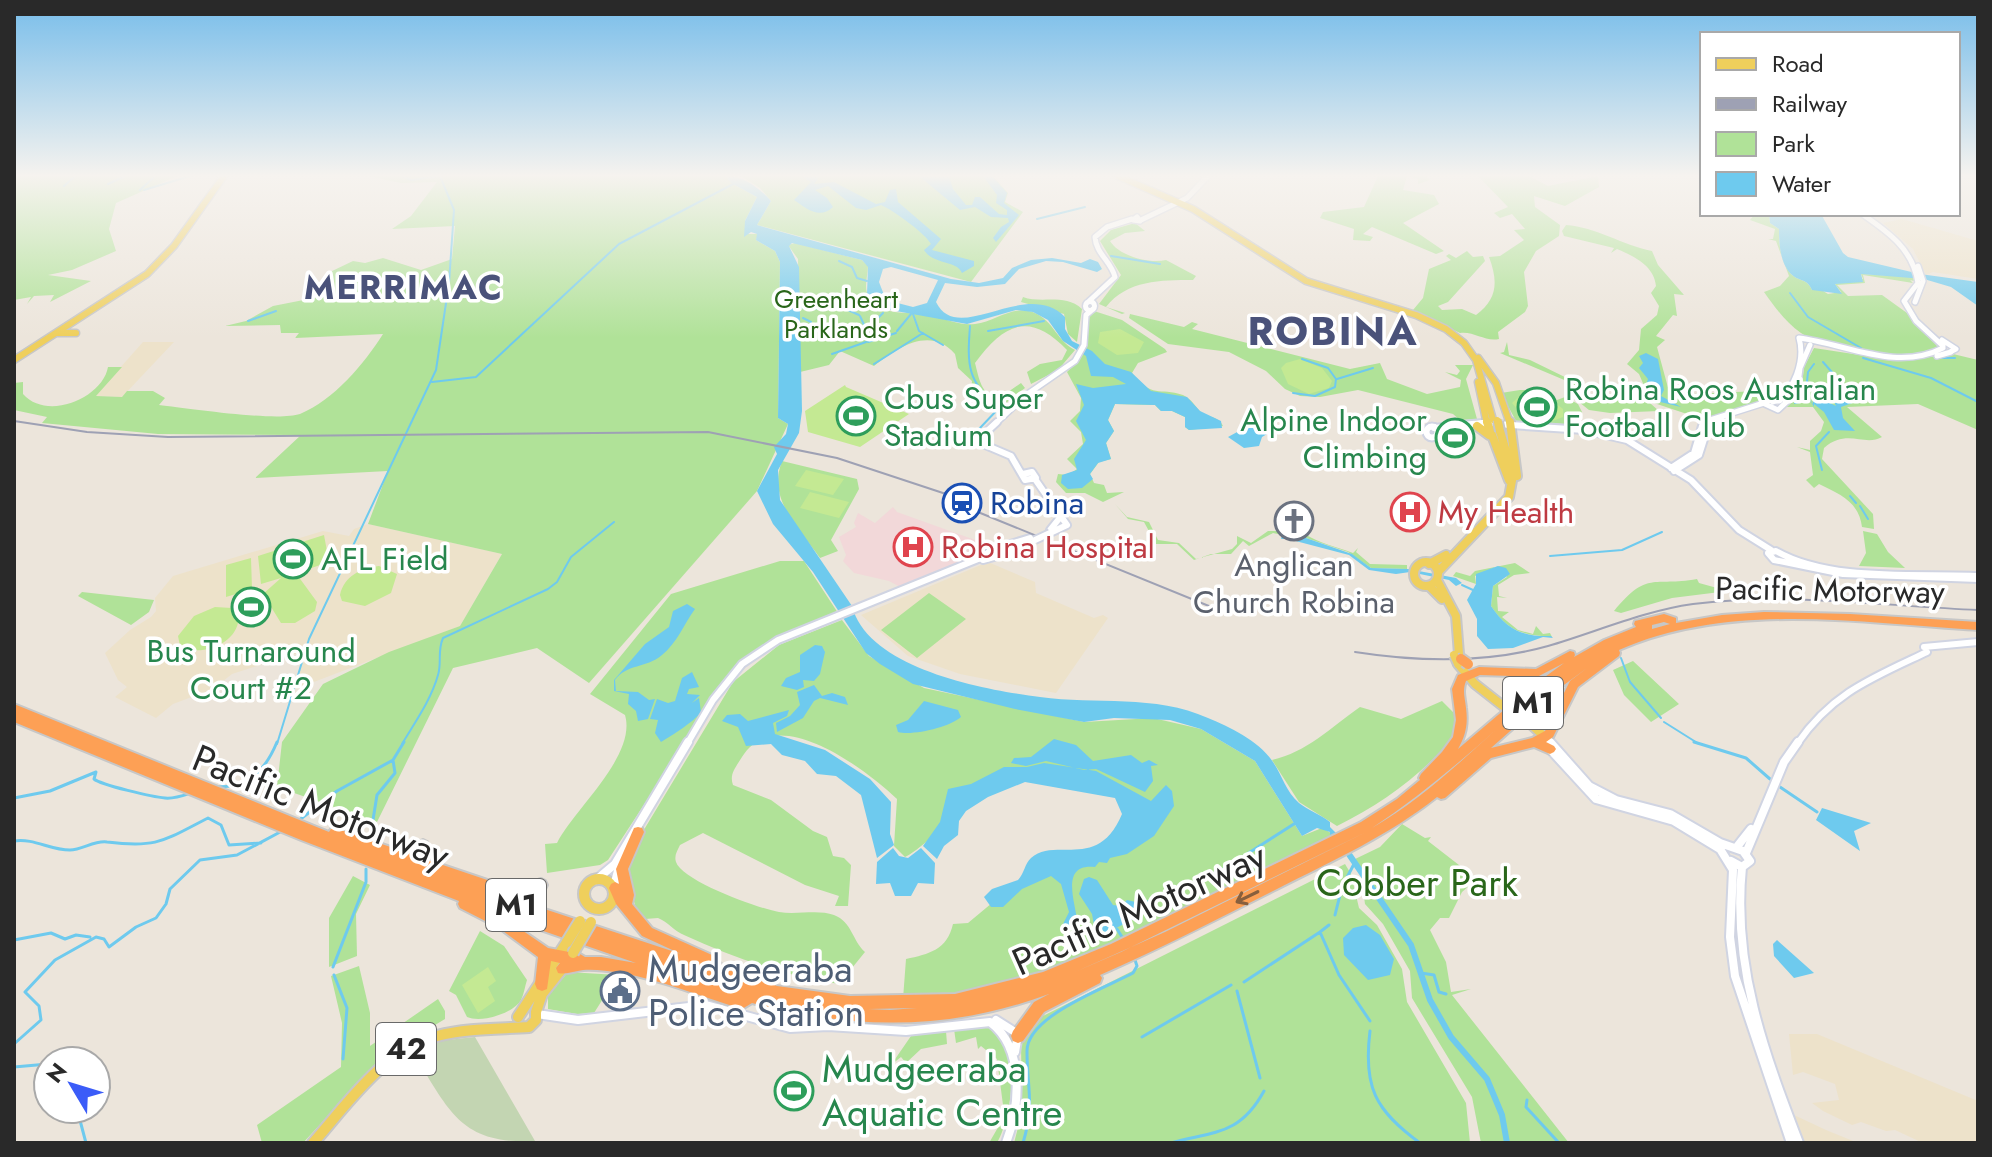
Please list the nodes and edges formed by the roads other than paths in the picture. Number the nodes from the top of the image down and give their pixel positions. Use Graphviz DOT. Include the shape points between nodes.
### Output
graph roads {
  1 [pos="185,230"];
  2 [pos="1103,230"];
  3 [pos="1108,230"];
  4 [pos="1227,230"];
  5 [pos="1884,230"];
  6 [pos="1920,276"];
  7 [pos="141,277"];
  8 [pos="1906,301"];
  9 [pos="1914,304"];
  10 [pos="1086,305"];
  11 [pos="1094,306"];
  12 [pos="57,333"];
  13 [pos="76,333"];
  14 [pos="1810,343"];
  15 [pos="1082,344"];
  16 [pos="1943,347"];
  17 [pos="1951,349"];
  18 [pos="14,358"];
  19 [pos="1477,359"];
  20 [pos="1775,407"];
  21 [pos="1705,423"];
  22 [pos="1489,425"];
  23 [pos="1514,427"];
  24 [pos="1713,427"];
  25 [pos="1437,430"];
  26 [pos="1704,443"];
  27 [pos="1694,453"];
  28 [pos="1675,468"];
  29 [pos="1499,509"];
  30 [pos="1429,564"];
  31 [pos="1978,578"];
  32 [pos="1436,579"];
  33 [pos="1672,621"];
  34 [pos="1695,623"];
  35 [pos="1978,623"];
  36 [pos="1978,642"];
  37 [pos="1464,665"];
  38 [pos="14,709"];
  39 [pos="14,717"];
  40 [pos="700,725"];
  41 [pos="1544,742"];
  42 [pos="192,788"];
  43 [pos="1605,798"];
  44 [pos="1408,799"];
  45 [pos="1760,816"];
  46 [pos="1394,822"];
  47 [pos="292,827"];
  48 [pos="638,832"];
  49 [pos="1350,839"];
  50 [pos="1734,848"];
  51 [pos="1746,853"];
  52 [pos="1729,859"];
  53 [pos="1742,867"];
  54 [pos="596,880"];
  55 [pos="541,885"];
  56 [pos="614,887"];
  57 [pos="451,893"];
  58 [pos="583,901"];
  59 [pos="625,906"];
  60 [pos="602,907"];
  61 [pos="585,922"];
  62 [pos="1118,954"];
  63 [pos="562,956"];
  64 [pos="722,976"];
  65 [pos="542,984"];
  66 [pos="750,996"];
  67 [pos="529,1017"];
  68 [pos="949,1024"];
  69 [pos="1018,1036"];
  70 [pos="1013,1062"];
  71 [pos="313,1143"];
  72 [pos="1004,1143"];
  73 [pos="1791,1143"];
  74 [pos="1799,1143"];
  1 -- 7 [label="main road" via="171,251"];
  2 -- 10 [label="main road" via="1096,236 1096,249 1115,277"];
  3 -- 11 [label="main road" via="1099,237 1098,247 1118,276"];
  4 -- 19 [label="main road" via="1301,277 1439,323 1465,341"];
  5 -- 6 [label="main road" via="1906,248"];
  6 -- 8 [label="main road"];
  6 -- 9 [label="main road"];
  7 -- 12 [label="main road"];
  7 -- 18 [label="main road"];
  8 -- 9 [label="main road"];
  8 -- 16 [label="main road" via="1916,321"];
  9 -- 17 [label="main road" via="1919,320"];
  10 -- 11 [label="main road"];
  10 -- 15 [label="main road"];
  11 -- 15 [label="main road" via="1084,322"];
  12 -- 13 [label="main road"];
  12 -- 18 [label="main road"];
  14 -- 16 [label="main road" via="1889,356 1923,355"];
  14 -- 17 [label="main road" via="1897,359"];
  14 -- 20 [label="main road" via="1798,390"];
  14 -- 20 [label="main road" via="1799,343 1803,352 1793,389"];
  15 -- 40 [label="main road, bridge" via="1064,369 1024,392 981,437 1008,453 1063,524 758,655 727,684"];
  16 -- 17 [label="main road"];
  19 -- 22 [label="main road"];
  19 -- 22 [label="main road"];
  19 -- 23 [label="main road"];
  20 -- 21 [label="main road" via="1765,404 1723,413"];
  20 -- 24 [label="main road" via="1728,415"];
  21 -- 24 [label="main road"];
  21 -- 27 [label="main road"];
  22 -- 23 [label="main road"];
  22 -- 25 [label="main road"];
  22 -- 29 [label="main road" via="1509,480"];
  22 -- 29 [label="main road" via="1513,479"];
  23 -- 28 [label="main road" via="1609,437"];
  23 -- 28 [label="main road" via="1603,434 1635,444"];
  23 -- 29 [label="main road" via="1517,480 1513,496"];
  24 -- 26 [label="main road"];
  26 -- 27 [label="main road"];
  26 -- 28 [label="main road" via="1699,455"];
  27 -- 28 [label="main road"];
  28 -- 31 [label="main road" via="1738,533 1782,557 1834,574"];
  29 -- 30 [label="main road"];
  29 -- 32 [label="main road" via="1446,560"];
  30 -- 32 [label="main road"];
  30 -- 32 [label="main road" via="1419,564 1414,572 1418,582"];
  32 -- 37 [label="main road" via="1456,616"];
  33 -- 35 [label="highway, Pacific Motorway / M1" via="1764,611"];
  33 -- 37 [label="highway" via="1664,618 1615,632 1537,673"];
  33 -- 44 [label="highway, Pacific Motorway / M1" via="1620,636 1571,663"];
  34 -- 35 [label="highway, Pacific Motorway / M1" via="1777,616"];
  34 -- 41 [label="highway" via="1610,656 1574,684 1563,700 1558,728"];
  34 -- 46 [label="highway, Pacific Motorway / M1" via="1633,639 1585,663"];
  36 -- 45 [label="main road" via="1936,648 1937,654 1927,652 1851,688 1819,712 1787,756"];
  37 -- 41 [label="main road, bridge"];
  37 -- 44 [label="highway" via="1457,687 1463,730 1459,741"];
  38 -- 42 [label="highway, Pacific Motorway / M1"];
  39 -- 42 [label="highway, Pacific Motorway / M1"];
  40 -- 48 [label="main road"];
  40 -- 54 [label="main road" via="615,863"];
  41 -- 43 [label="main road" via="1573,778"];
  41 -- 46 [label="highway" via="1488,754 1441,795"];
  42 -- 47 [label="highway, Pacific Motorway / M1"];
  42 -- 47 [label="highway, Pacific Motorway / M1" via="215,791"];
  43 -- 50 [label="main road" via="1661,810"];
  43 -- 52 [label="main road" via="1667,817"];
  44 -- 49 [label="highway, Pacific Motorway / M1"];
  45 -- 50 [label="main road"];
  45 -- 51 [label="main road"];
  46 -- 49 [label="highway, Pacific Motorway / M1"];
  47 -- 55 [label="highway, M1" via="316,827 420,852 505,892"];
  47 -- 57 [label="highway, Pacific Motorway / M1"];
  47 -- 64 [label="highway, Pacific Motorway / M1"];
  48 -- 56 [label="main road" via="615,873"];
  48 -- 59 [label="highway" via="622,869"];
  49 -- 62 [label="highway, Pacific Motorway / M1"];
  50 -- 51 [label="main road"];
  50 -- 52 [label="main road"];
  51 -- 53 [label="main road" via="1749,864"];
  52 -- 53 [label="main road"];
  52 -- 73 [label="main road" via="1735,976"];
  53 -- 74 [label="main road" via="1738,939 1743,979"];
  54 -- 56 [label="main road" via="605,879"];
  54 -- 58 [label="main road" via="585,888"];
  56 -- 59 [label="highway, M1"];
  56 -- 60 [label="main road" via="612,899"];
  57 -- 63 [label="highway, M1" via="455,900"];
  57 -- 66 [label="highway, Pacific Motorway / M1"];
  58 -- 60 [label="main road" via="591,908"];
  58 -- 61 [label="main road"];
  59 -- 64 [label="highway, M1" via="652,936 707,960"];
  60 -- 61 [label="main road"];
  61 -- 63 [label="main road, bridge"];
  62 -- 64 [label="highway, Pacific Motorway / M1" via="1022,986 914,1004 799,998"];
  62 -- 66 [label="highway, Pacific Motorway / M1" via="1047,992 944,1014 840,1014"];
  62 -- 69 [label="highway" via="1039,1007"];
  63 -- 65 [label="highway, M1"];
  63 -- 66 [label="highway, M1" via="637,970 742,1002"];
  63 -- 67 [label="main road"];
  65 -- 67 [label="main road"];
  67 -- 68 [label="main road" via="559,1019 706,1005 788,1028 898,1030"];
  67 -- 71 [label="main road, 42" via="439,1035 401,1052"];
  68 -- 69 [label="main road" via="990,1018"];
  68 -- 70 [label="main road" via="982,1020 998,1025 1010,1040"];
  69 -- 70 [label="main road"];
  70 -- 72 [label="main road" via="1015,1111"];
}
